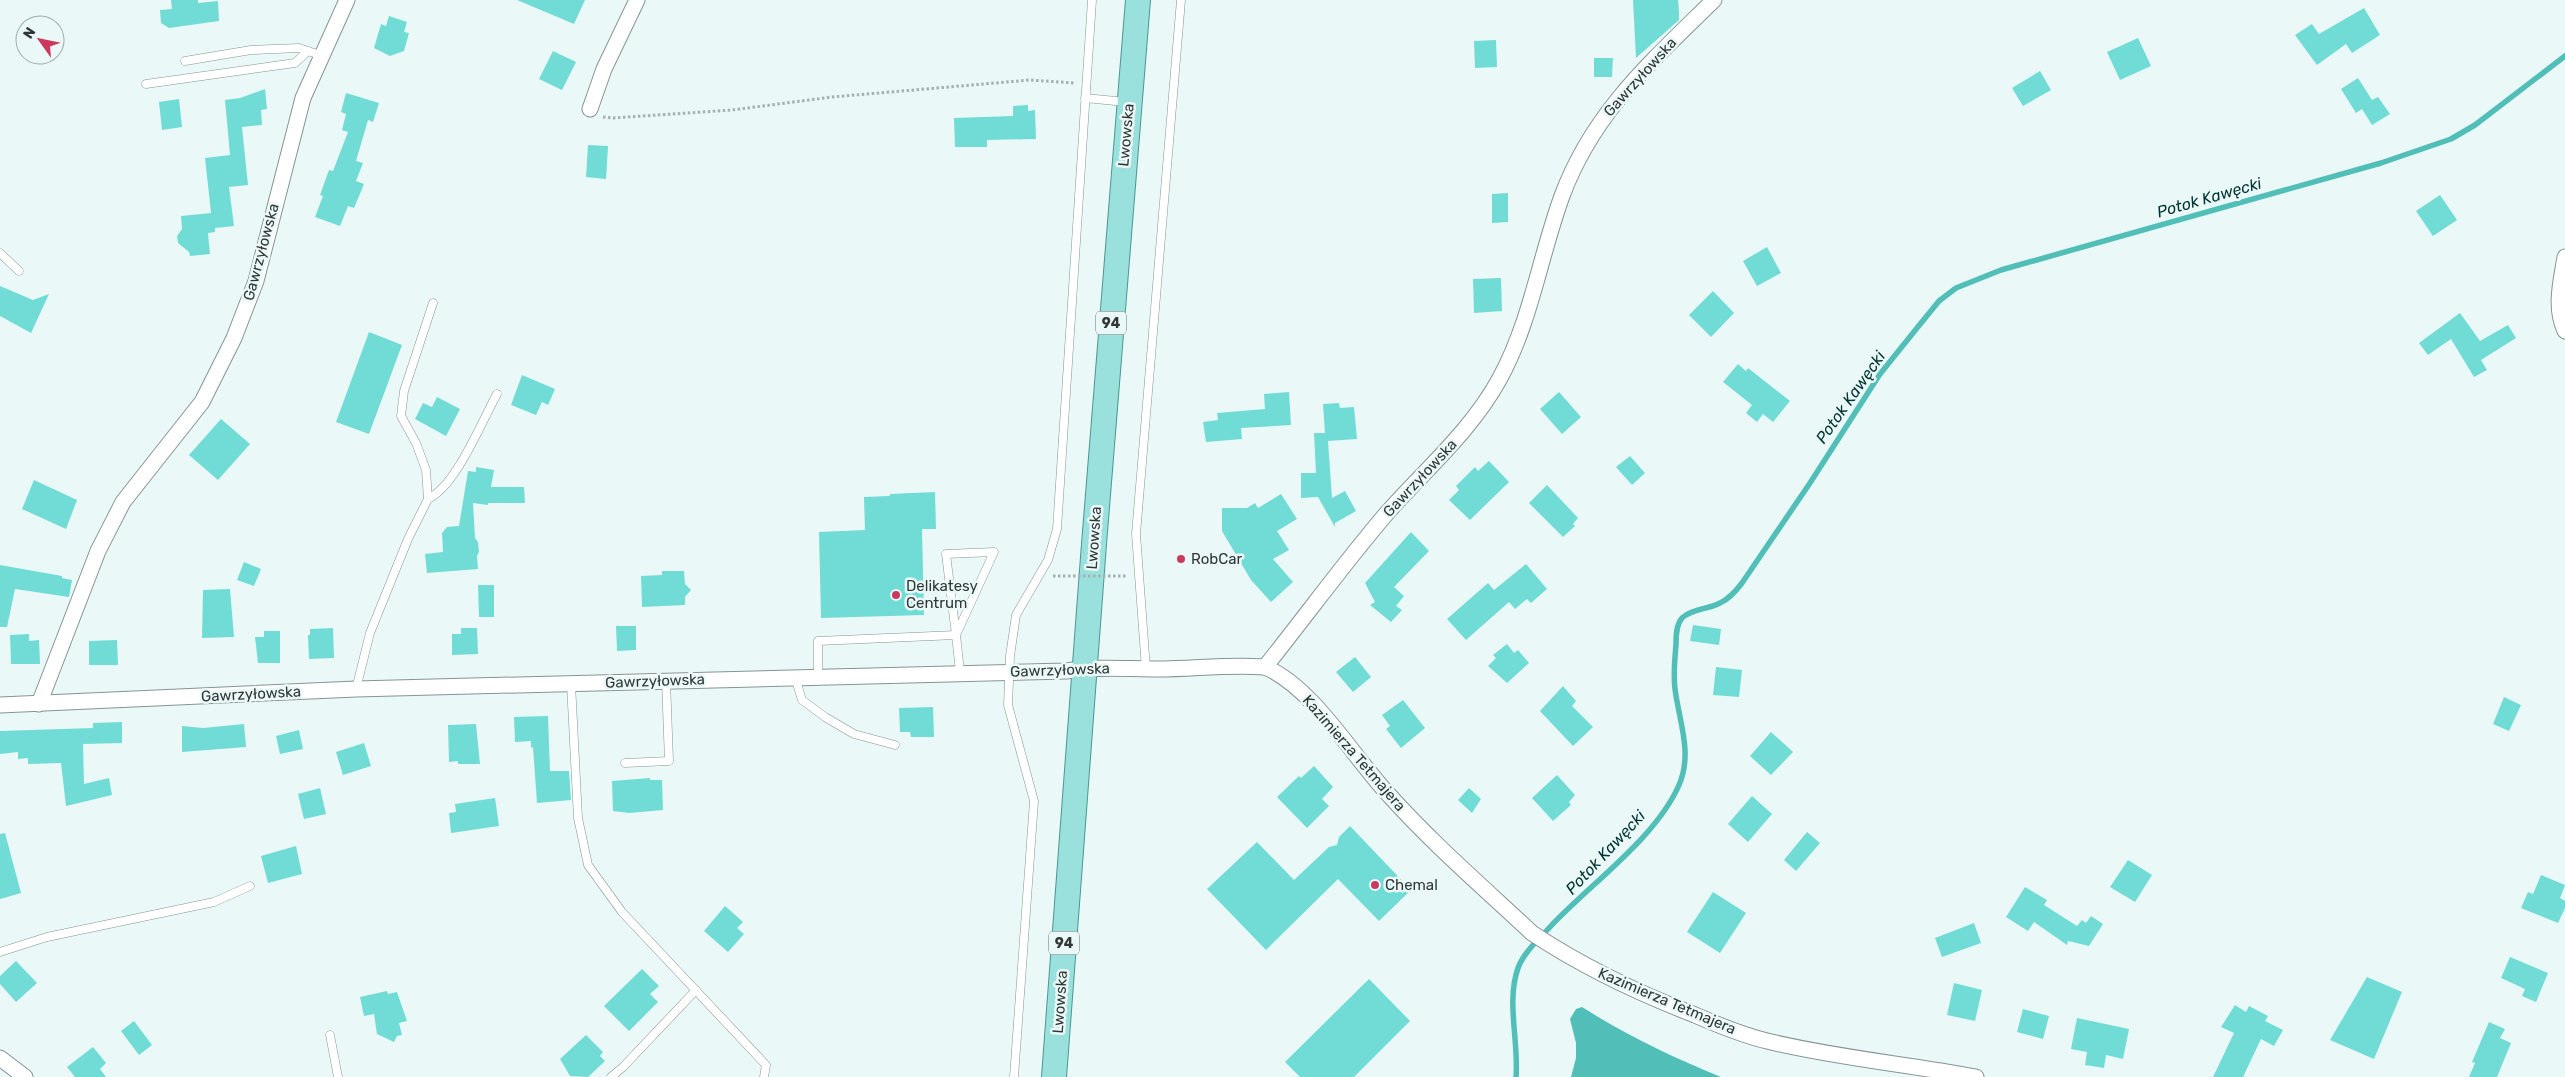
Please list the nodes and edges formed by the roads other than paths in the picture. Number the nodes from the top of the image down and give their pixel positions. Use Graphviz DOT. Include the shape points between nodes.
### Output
graph roads {
  1 [pos="347,0"];
  2 [pos="637,0"];
  3 [pos="1092,0"];
  4 [pos="1138,0"];
  5 [pos="1181,0"];
  6 [pos="1714,0"];
  7 [pos="315,54"];
  8 [pos="185,61"];
  9 [pos="146,84"];
  10 [pos="1085,98"];
  11 [pos="1128,102"];
  12 [pos="590,109"];
  13 [pos="0,253"];
  14 [pos="2565,257"];
  15 [pos="19,270"];
  16 [pos="433,303"];
  17 [pos="2565,331"];
  18 [pos="497,394"];
  19 [pos="428,499"];
  20 [pos="956,635"];
  21 [pos="1084,668"];
  22 [pos="1265,668"];
  23 [pos="1146,669"];
  24 [pos="1008,671"];
  25 [pos="960,672"];
  26 [pos="818,676"];
  27 [pos="794,677"];
  28 [pos="666,681"];
  29 [pos="571,684"];
  30 [pos="356,689"];
  31 [pos="39,704"];
  32 [pos="0,705"];
  33 [pos="895,745"];
  34 [pos="625,763"];
  35 [pos="250,886"];
  36 [pos="0,952"];
  37 [pos="696,990"];
  38 [pos="330,1035"];
  39 [pos="0,1058"];
  40 [pos="25,1077"];
  41 [pos="338,1077"];
  42 [pos="611,1077"];
  43 [pos="764,1077"];
  44 [pos="1014,1077"];
  45 [pos="1054,1077"];
  46 [pos="1976,1077"];
  1 -- 7 [label="street, Gawrzyłowska"];
  2 -- 12 [label="street" via="604,69"];
  3 -- 10 [label="lane"];
  4 -- 11 [label="main road, Lwowska / 94"];
  5 -- 23 [label="lane" via="1136,534"];
  6 -- 22 [label="street, Gawrzyłowska" via="1618,96 1586,145 1559,203 1524,324 1500,378 1482,408 1370,533"];
  7 -- 8 [label="lane" via="299,48 251,50"];
  7 -- 9 [label="lane" via="295,63"];
  7 -- 31 [label="street, Gawrzyłowska" via="256,281 234,338 202,402 123,502 98,551"];
  10 -- 11 [label="lane"];
  10 -- 24 [label="lane" via="1058,529 1048,560 1016,615"];
  11 -- 21 [label="main road, Lwowska / 94"];
  13 -- 15 [label="lane"];
  14 -- 17 [label="street" via="2558,302"];
  16 -- 19 [label="lane" via="404,391 401,416 426,470"];
  18 -- 19 [label="lane" via="452,478"];
  19 -- 30 [label="lane" via="370,633"];
  20 -- 20 [label="lane" via="946,554 994,552 975,594"];
  20 -- 25 [label="lane"];
  20 -- 26 [label="lane" via="818,641"];
  21 -- 23 [label="street, Gawrzyłowska"];
  21 -- 24 [label="street, Gawrzyłowska"];
  21 -- 45 [label="main road, Lwowska / 94"];
  22 -- 23 [label="street, Gawrzyłowska"];
  22 -- 46 [label="street, Kazimierza Tetmajera" via="1289,681 1310,700 1390,797 1532,933 1547,943 1609,978 1657,1000 1764,1040 1815,1052"];
  24 -- 25 [label="street, Gawrzyłowska"];
  24 -- 44 [label="lane" via="1008,705 1034,801"];
  25 -- 26 [label="street, Gawrzyłowska"];
  26 -- 27 [label="street, Gawrzyłowska"];
  27 -- 28 [label="street, Gawrzyłowska"];
  27 -- 33 [label="lane" via="802,700 825,717 854,734"];
  28 -- 29 [label="street, Gawrzyłowska"];
  28 -- 34 [label="lane" via="669,762"];
  29 -- 30 [label="street, Gawrzyłowska"];
  29 -- 37 [label="lane" via="578,818 588,865 622,912"];
  30 -- 31 [label="street, Gawrzyłowska"];
  31 -- 32 [label="street, Gawrzyłowska"];
  35 -- 36 [label="lane" via="214,902 47,937"];
  37 -- 42 [label="lane"];
  37 -- 43 [label="lane" via="766,1065"];
  38 -- 41 [label="lane"];
  39 -- 40 [label="street"];
}
